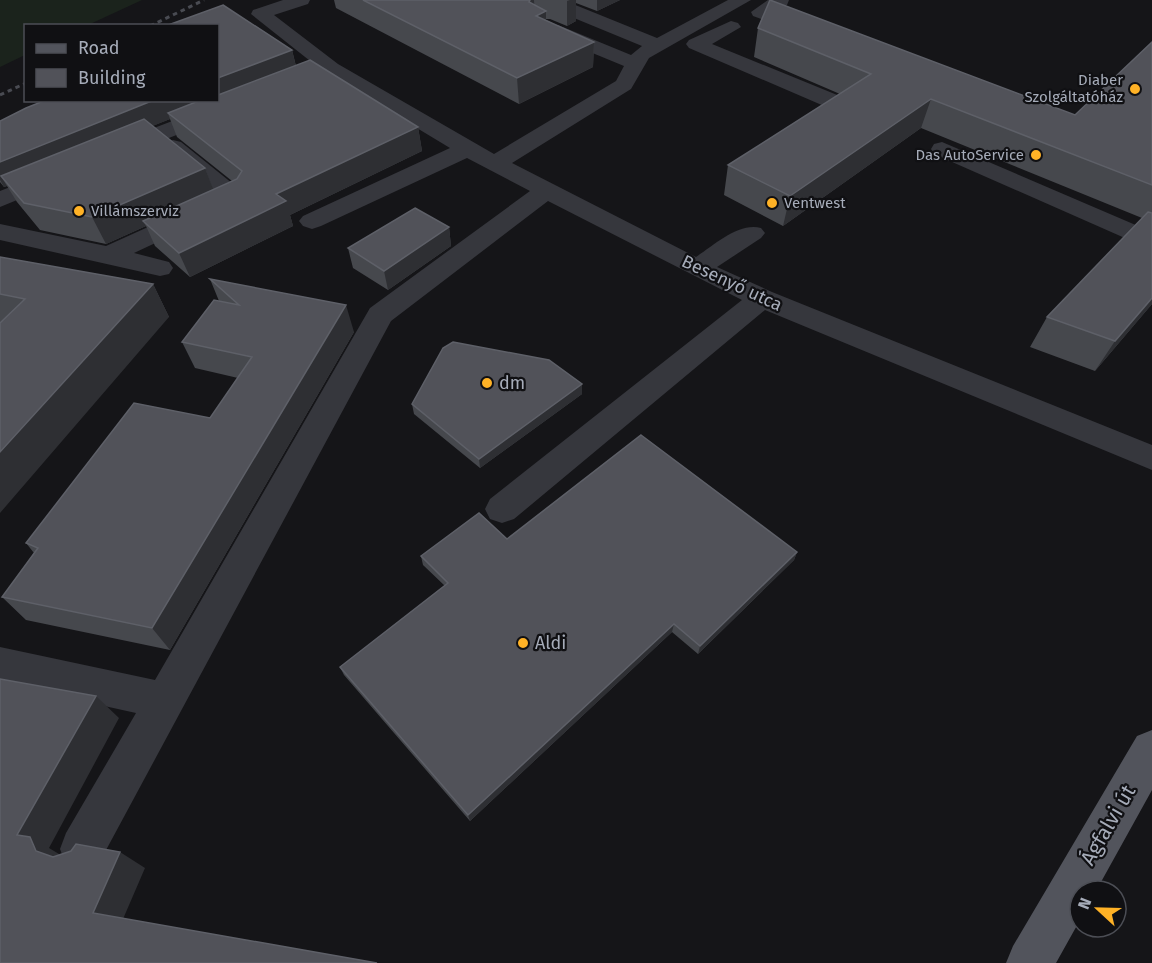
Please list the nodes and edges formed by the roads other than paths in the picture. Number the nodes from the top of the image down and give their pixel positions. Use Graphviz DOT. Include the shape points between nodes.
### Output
graph roads {
  1 [pos="301,0"];
  2 [pos="547,0"];
  3 [pos="742,0"];
  4 [pos="777,0"];
  5 [pos="760,12"];
  6 [pos="542,25"];
  7 [pos="825,37"];
  8 [pos="657,45"];
  9 [pos="636,64"];
  10 [pos="237,104"];
  11 [pos="839,104"];
  12 [pos="157,134"];
  13 [pos="467,149"];
  14 [pos="942,149"];
  15 [pos="104,156"];
  16 [pos="496,163"];
  17 [pos="73,168"];
  18 [pos="545,191"];
  19 [pos="0,200"];
  20 [pos="312,221"];
  21 [pos="0,232"];
  22 [pos="752,233"];
  23 [pos="1152,242"];
  24 [pos="109,255"];
  25 [pos="160,268"];
  26 [pos="697,268"];
  27 [pos="762,298"];
  28 [pos="1152,458"];
  29 [pos="502,509"];
  30 [pos="0,665"];
  31 [pos="165,701"];
  32 [pos="1152,750"];
  33 [pos="82,849"];
  34 [pos="1029,963"];
  1 -- 13 [label="street, Besenyő utca" via="260,14 320,72"];
  2 -- 8 [label="street"];
  3 -- 8 [label="street"];
  4 -- 5 [label="street" via="780,1"];
  5 -- 7 [label="street"];
  5 -- 11 [label="street" via="696,44"];
  6 -- 9 [label="street"];
  8 -- 9 [label="street" via="642,54"];
  9 -- 16 [label="street" via="624,85"];
  10 -- 12 [label="street"];
  12 -- 15 [label="street"];
  12 -- 24 [label="street" via="236,196"];
  13 -- 16 [label="street, Besenyő utca"];
  13 -- 20 [label="street"];
  14 -- 23 [label="street"];
  16 -- 18 [label="street, Besenyő utca"];
  17 -- 19 [label="street"];
  18 -- 26 [label="street, Besenyő utca"];
  18 -- 31 [label="street" via="381,315"];
  21 -- 24 [label="street"];
  22 -- 26 [label="street"];
  24 -- 25 [label="street"];
  26 -- 27 [label="street, Besenyő utca"];
  27 -- 28 [label="street, Besenyő utca"];
  27 -- 29 [label="street"];
  30 -- 31 [label="street"];
  31 -- 33 [label="street"];
  32 -- 34 [label="main road, Ágfalvi út"];
}
